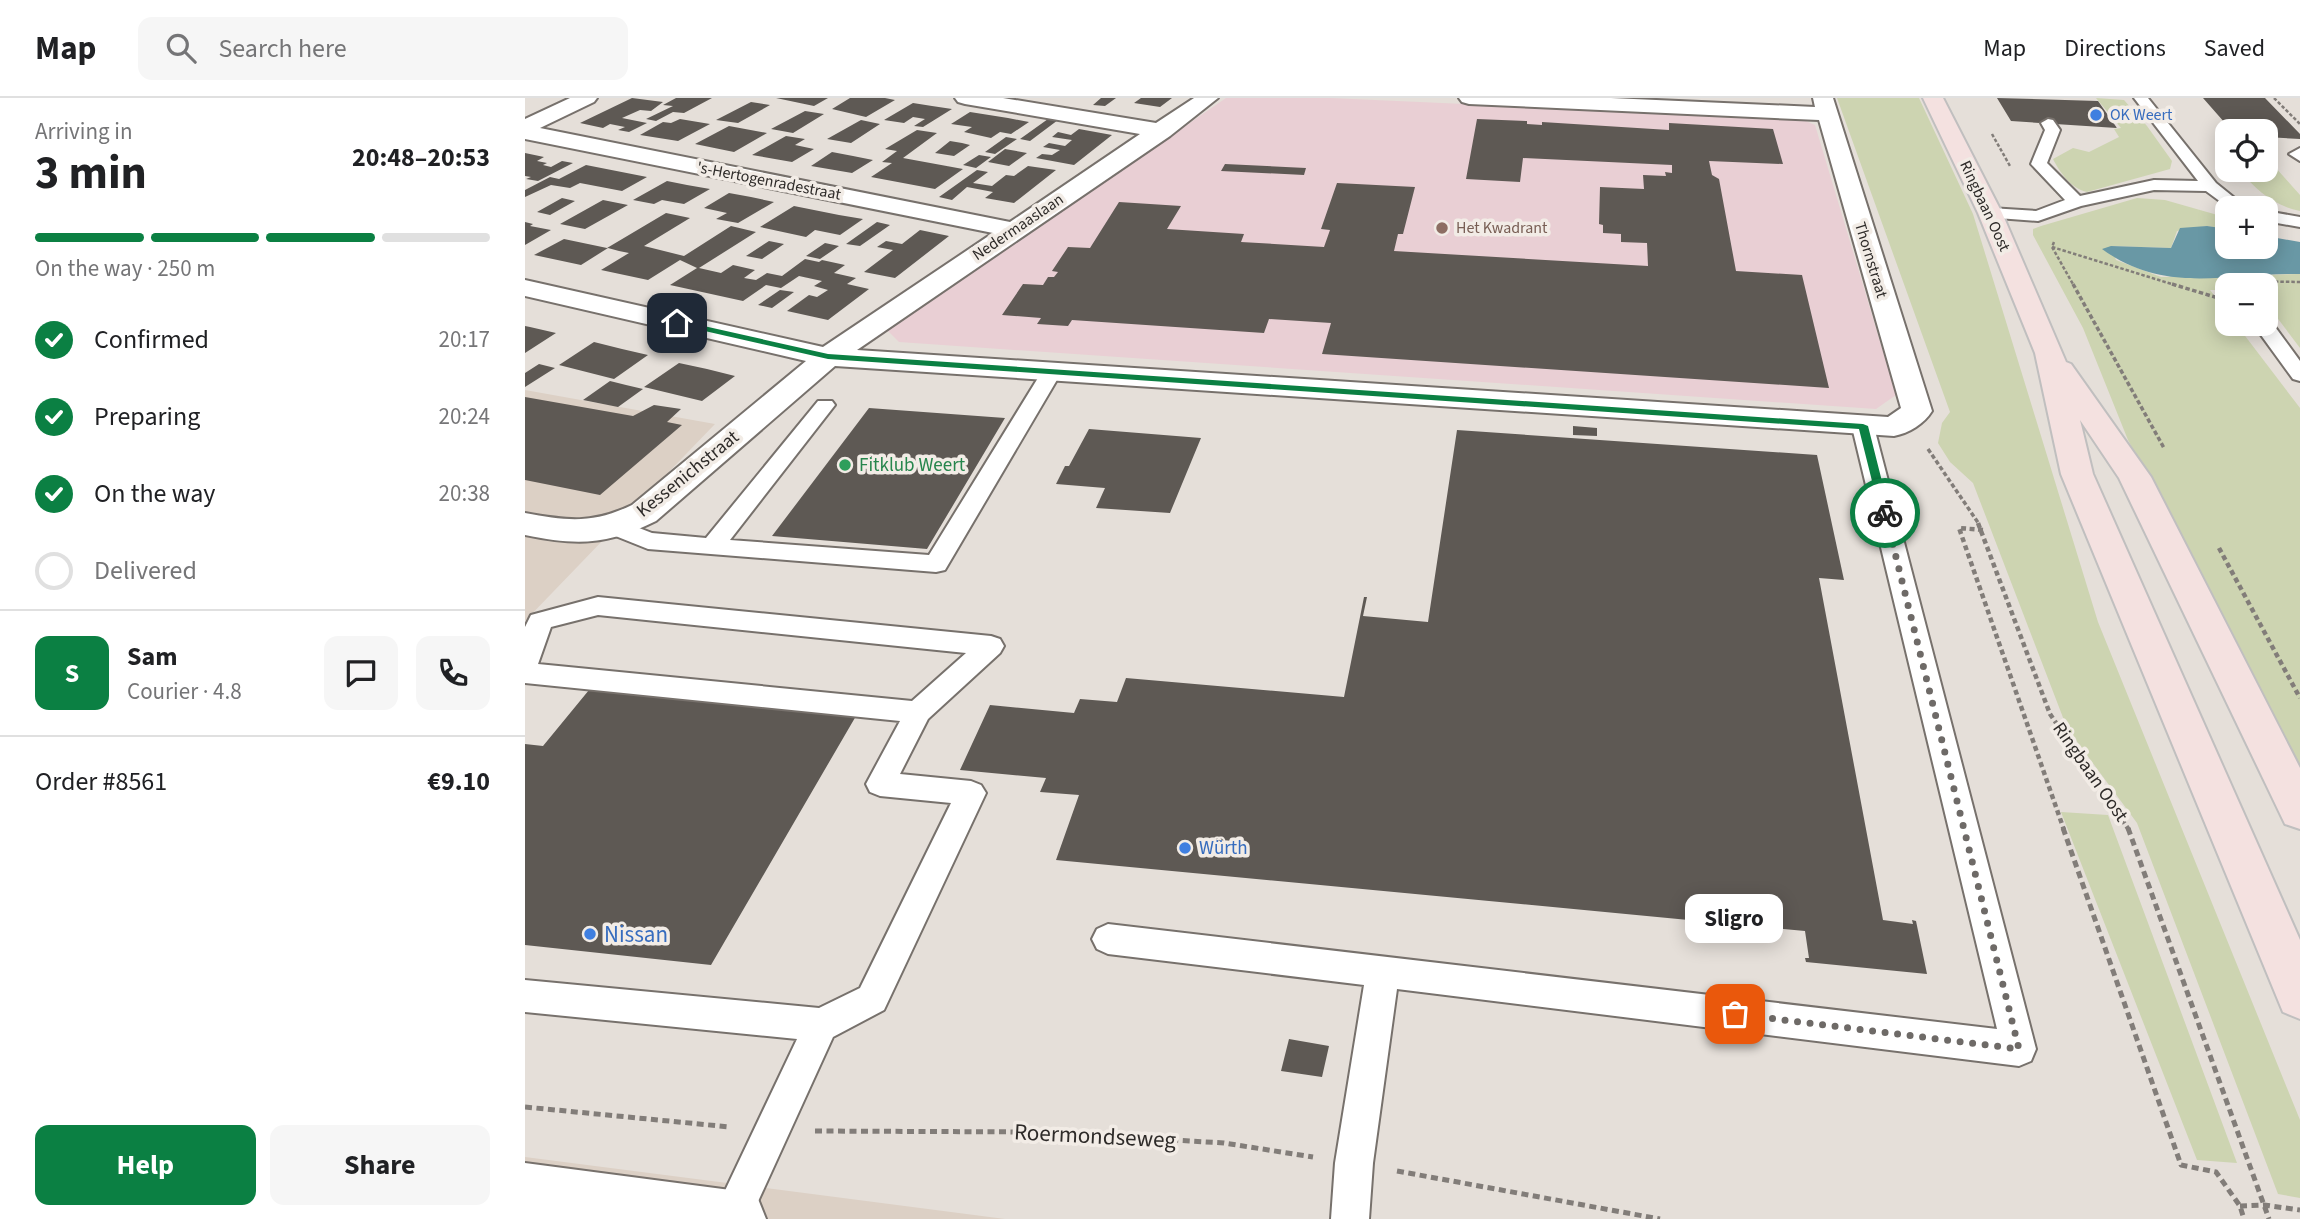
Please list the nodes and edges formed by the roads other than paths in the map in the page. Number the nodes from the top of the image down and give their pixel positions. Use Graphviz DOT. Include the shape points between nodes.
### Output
graph roads {
  1 [pos="587,98"];
  2 [pos="965,98"];
  3 [pos="1208,98"];
  4 [pos="1469,98"];
  5 [pos="1933,98"];
  6 [pos="2141,98"];
  7 [pos="525,105"];
  8 [pos="1826,106"];
  9 [pos="558,111"];
  10 [pos="2048,123"];
  11 [pos="525,130"];
  12 [pos="1162,131"];
  13 [pos="2210,186"];
  14 [pos="2223,196"];
  15 [pos="2076,202"];
  16 [pos="1990,213"];
  17 [pos="2278,218"];
  18 [pos="2300,222"];
  19 [pos="1014,230"];
  20 [pos="525,288"];
  21 [pos="2272,336"];
  22 [pos="2049,354"];
  23 [pos="828,357"];
  24 [pos="1051,373"];
  25 [pos="2300,375"];
  26 [pos="825,405"];
  27 [pos="1863,426"];
  28 [pos="525,524"];
  29 [pos="616,527"];
  30 [pos="712,547"];
  31 [pos="525,665"];
  32 [pos="525,673"];
  33 [pos="918,712"];
  34 [pos="2300,811"];
  35 [pos="1108,939"];
  36 [pos="1383,972"];
  37 [pos="525,996"];
  38 [pos="2300,996"];
  39 [pos="821,1025"];
  40 [pos="525,1191"];
  41 [pos="598,1210"];
  42 [pos="731,1218"];
  43 [pos="738,1219"];
  44 [pos="1350,1219"];
  1 -- 9 [label="street"];
  2 -- 12 [label="street"];
  3 -- 12 [label="street, Nedermaaslaan"];
  4 -- 8 [label="street"];
  5 -- 16 [label="main road, Ringbaan Oost"];
  6 -- 13 [label="lane"];
  7 -- 9 [label="street"];
  8 -- 27 [label="street, Thornstraat" via="1917,411 1894,427"];
  9 -- 11 [label="street"];
  10 -- 15 [label="lane" via="2053,130 2039,164"];
  11 -- 19 [label="street, 's-Hertogenradestraat"];
  12 -- 19 [label="street, Nedermaaslaan"];
  13 -- 14 [label="lane"];
  13 -- 15 [label="lane" via="2154,185"];
  15 -- 16 [label="lane" via="2038,216"];
  16 -- 22 [label="main road, Ringbaan Oost"];
  17 -- 18 [label="lane"];
  19 -- 23 [label="street, Nedermaaslaan"];
  20 -- 23 [label="street"];
  21 -- 25 [label="lane"];
  22 -- 34 [label="main road, Ringbaan Oost" via="2135,477"];
  22 -- 38 [label="main road, Ringbaan Oost" via="2077,474"];
  23 -- 24 [label="street"];
  23 -- 29 [label="street, Kessenichstraat" via="644,513"];
  24 -- 27 [label="street"];
  24 -- 30 [label="lane" via="936,564"];
  26 -- 30 [label="lane"];
  27 -- 36 [label="lane" via="2019,1049"];
  28 -- 29 [label="street, Kessenichstraat" via="570,534"];
  29 -- 30 [label="lane" via="648,541"];
  31 -- 33 [label="lane" via="540,621 598,606 991,646"];
  32 -- 33 [label="lane"];
  33 -- 39 [label="lane" via="880,784 971,793 872,999"];
  35 -- 36 [label="lane"];
  36 -- 44 [label="lane"];
  37 -- 39 [label="lane"];
  39 -- 42 [label="lane"];
  40 -- 41 [label="street"];
  41 -- 42 [label="street"];
  42 -- 43 [label="street"];
}
